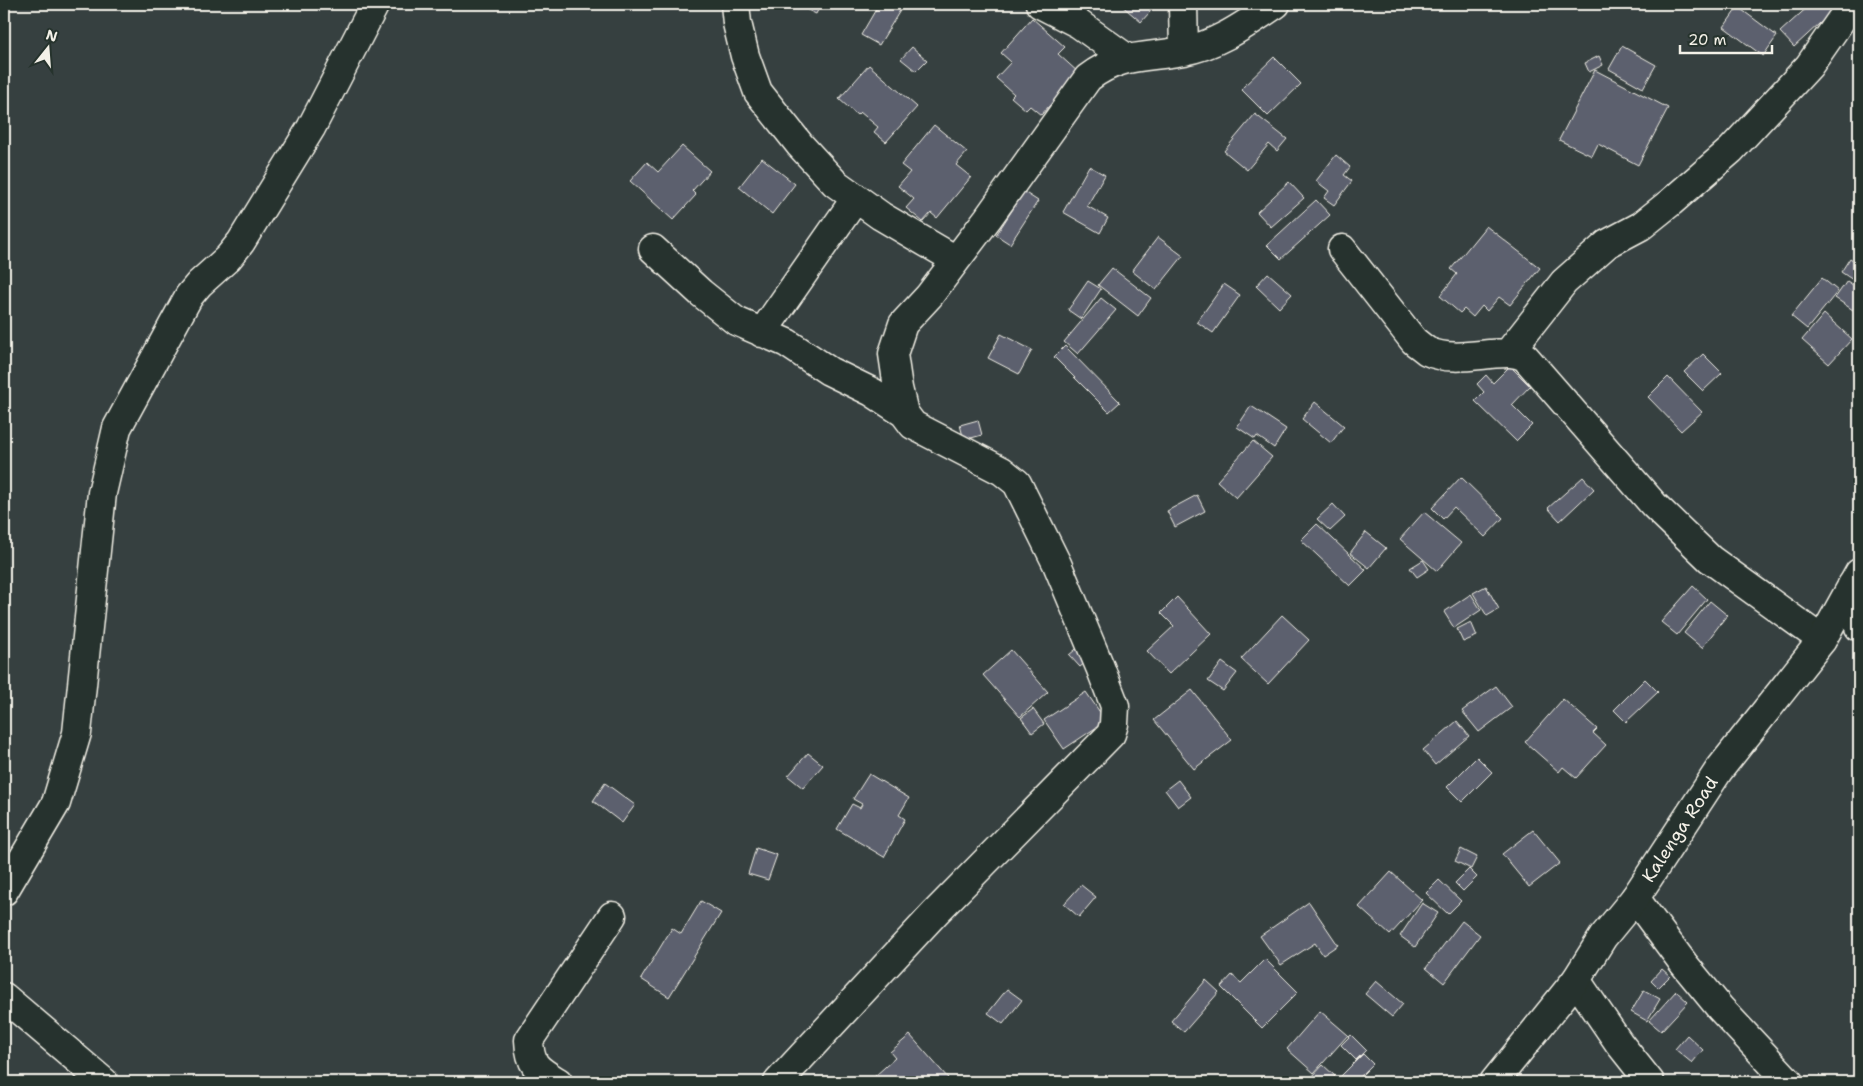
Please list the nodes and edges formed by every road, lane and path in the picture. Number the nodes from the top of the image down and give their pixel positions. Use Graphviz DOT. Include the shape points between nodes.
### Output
graph roads {
  1 [pos="376,4"];
  2 [pos="735,4"];
  3 [pos="1040,4"];
  4 [pos="1183,4"];
  5 [pos="1276,4"];
  6 [pos="1852,4"];
  7 [pos="1184,51"];
  8 [pos="1128,59"];
  9 [pos="856,198"];
  10 [pos="652,249"];
  11 [pos="1342,249"];
  12 [pos="956,260"];
  13 [pos="762,333"];
  14 [pos="1509,352"];
  15 [pos="904,413"];
  16 [pos="1856,579"];
  17 [pos="1859,627"];
  18 [pos="1822,640"];
  19 [pos="4,891"];
  20 [pos="1635,898"];
  21 [pos="612,916"];
  22 [pos="1576,980"];
  23 [pos="4,997"];
  24 [pos="104,1082"];
  25 [pos="558,1082"];
  26 [pos="778,1082"];
  27 [pos="1494,1082"];
  28 [pos="1650,1082"];
  29 [pos="1789,1082"];
  1 -- 19 [label="street" via="311,128 255,221 228,258 189,296 117,428 102,493 77,733 56,803"];
  2 -- 9 [label="street" via="745,56 758,92 835,183"];
  3 -- 8 [label="street" via="1079,24"];
  4 -- 7 [label="street"];
  5 -- 7 [label="street" via="1219,40"];
  6 -- 14 [label="street" via="1809,66 1731,150 1641,226 1607,244 1564,282"];
  7 -- 8 [label="street"];
  8 -- 12 [label="street" via="1102,67 1088,78"];
  9 -- 12 [label="street"];
  9 -- 13 [label="street"];
  10 -- 13 [label="street" via="736,321"];
  11 -- 14 [label="street" via="1414,341 1426,350 1466,357"];
  12 -- 15 [label="street" via="903,324 893,354"];
  13 -- 15 [label="street" via="786,343"];
  14 -- 18 [label="street" via="1518,353 1531,363 1654,504 1710,558"];
  15 -- 26 [label="street" via="913,425 1002,471 1017,484 1057,564 1100,667 1115,706 1114,724 1111,734 935,913"];
  16 -- 17 [label="street"];
  16 -- 18 [label="street, Kalenga Road"];
  18 -- 20 [label="street, Kalenga Road" via="1719,770"];
  20 -- 22 [label="street, Kalenga Road" via="1603,937"];
  20 -- 29 [label="street" via="1720,1008"];
  21 -- 25 [label="street" via="529,1040 530,1056 540,1071"];
  22 -- 27 [label="street, Kalenga Road"];
  22 -- 28 [label="street"];
  23 -- 24 [label="street"];
}
